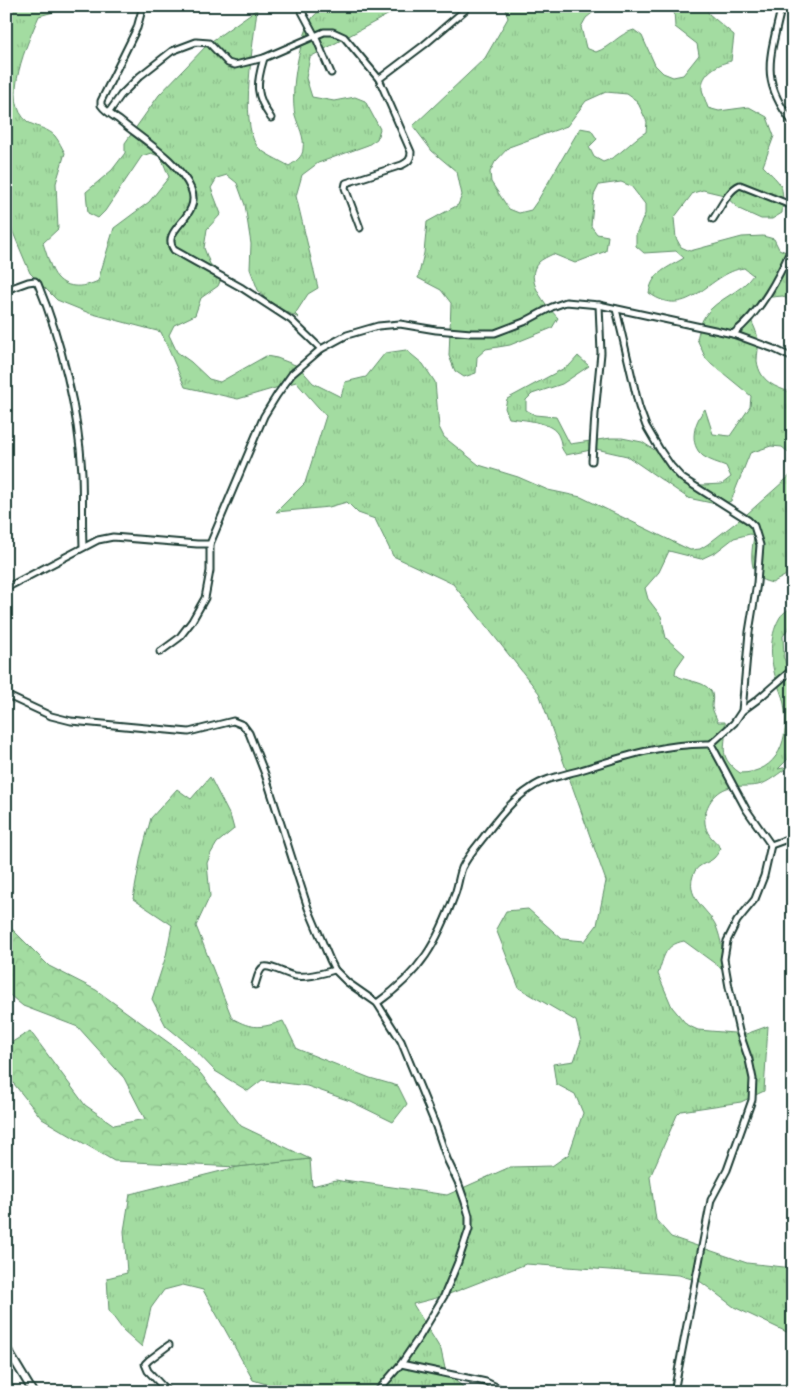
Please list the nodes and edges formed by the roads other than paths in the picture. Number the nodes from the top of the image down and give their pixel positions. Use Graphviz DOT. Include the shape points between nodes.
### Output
graph roads {
  1 [pos="143,6"];
  2 [pos="299,6"];
  3 [pos="777,8"];
  4 [pos="465,10"];
  5 [pos="793,12"];
  6 [pos="315,36"];
  7 [pos="264,58"];
  8 [pos="331,73"];
  9 [pos="379,79"];
  10 [pos="109,112"];
  11 [pos="271,118"];
  12 [pos="793,123"];
  13 [pos="793,206"];
  14 [pos="713,220"];
  15 [pos="360,228"];
  16 [pos="793,245"];
  17 [pos="6,290"];
  18 [pos="599,305"];
  19 [pos="616,309"];
  20 [pos="743,326"];
  21 [pos="733,334"];
  22 [pos="750,340"];
  23 [pos="321,349"];
  24 [pos="793,358"];
  25 [pos="592,461"];
  26 [pos="210,544"];
  27 [pos="83,546"];
  28 [pos="6,588"];
  29 [pos="160,652"];
  30 [pos="793,669"];
  31 [pos="6,695"];
  32 [pos="742,712"];
  33 [pos="710,744"];
  34 [pos="793,837"];
  35 [pos="771,845"];
  36 [pos="335,970"];
  37 [pos="255,985"];
  38 [pos="377,1003"];
  39 [pos="169,1345"];
  40 [pos="6,1347"];
  41 [pos="400,1364"];
  42 [pos="498,1390"];
  43 [pos="33,1392"];
  44 [pos="168,1392"];
  45 [pos="377,1392"];
  46 [pos="507,1392"];
  47 [pos="674,1392"];
  1 -- 10 [label="street" via="137,28 102,101 101,105"];
  2 -- 6 [label="street"];
  3 -- 5 [label="street"];
  3 -- 12 [label="street" via="769,72 773,91"];
  4 -- 9 [label="street"];
  6 -- 7 [label="street"];
  6 -- 8 [label="street"];
  6 -- 9 [label="street" via="333,32 344,37"];
  7 -- 10 [label="street" via="235,65 228,63 209,43 196,42 172,51 140,76"];
  7 -- 11 [label="street" via="258,96"];
  9 -- 15 [label="street" via="412,152 409,161 402,165 346,183"];
  10 -- 23 [label="street" via="166,157 187,180 193,192 193,206 170,237 174,250 291,320"];
  13 -- 14 [label="street" via="740,185 731,192"];
  16 -- 20 [label="street" via="782,270"];
  17 -- 27 [label="street" via="28,282 38,284 62,354 76,421 82,473"];
  18 -- 19 [label="street"];
  18 -- 23 [label="street" via="566,302 495,333 436,330 400,324 378,326 347,335"];
  18 -- 25 [label="street" via="601,353"];
  19 -- 21 [label="street"];
  19 -- 32 [label="street" via="640,407 646,426 660,450 682,478 748,520 757,531 760,554"];
  20 -- 21 [label="street"];
  20 -- 22 [label="street"];
  21 -- 22 [label="street"];
  22 -- 24 [label="street"];
  23 -- 26 [label="street" via="292,374 264,416"];
  26 -- 27 [label="street" via="113,537"];
  26 -- 29 [label="street" via="205,598 179,638"];
  27 -- 28 [label="street"];
  30 -- 32 [label="street"];
  31 -- 36 [label="street" via="51,716 71,721 189,732 233,721 242,725 249,733 265,774 308,908"];
  32 -- 33 [label="street"];
  33 -- 35 [label="street"];
  33 -- 38 [label="street" via="665,746 587,767 532,787 498,817 472,851 431,948 420,964 398,988"];
  34 -- 35 [label="street"];
  35 -- 47 [label="street" via="755,899 737,921 727,941 724,959 753,1079 752,1100 727,1170 711,1200"];
  36 -- 37 [label="street" via="297,976 265,967 261,969"];
  36 -- 38 [label="street"];
  38 -- 41 [label="street" via="401,1041 435,1124 460,1188 469,1228 444,1296"];
  39 -- 44 [label="street" via="145,1364"];
  40 -- 43 [label="street"];
  41 -- 42 [label="street" via="486,1382"];
  41 -- 45 [label="street"];
  42 -- 46 [label="street"];
}
